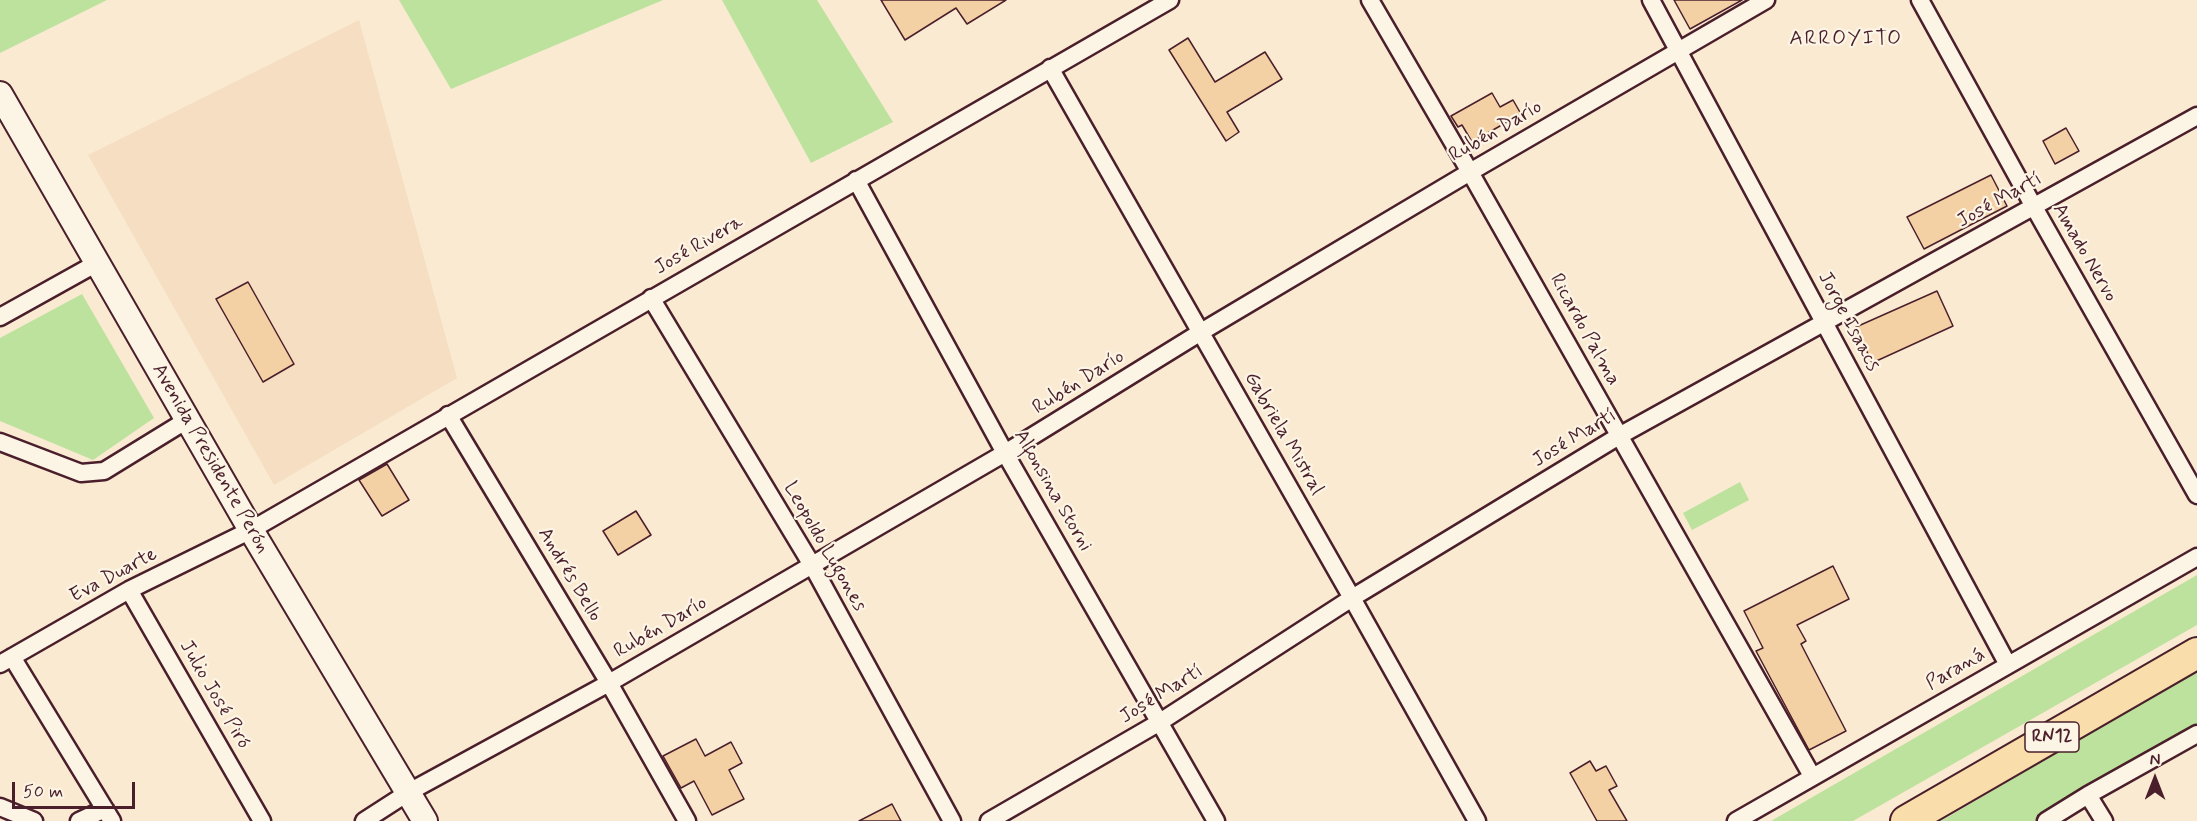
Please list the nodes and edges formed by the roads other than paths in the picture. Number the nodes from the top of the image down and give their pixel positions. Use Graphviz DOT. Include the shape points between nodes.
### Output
graph roads {
  1 [pos="1170,0"];
  2 [pos="1370,0"];
  3 [pos="1651,0"];
  4 [pos="1766,0"];
  5 [pos="1920,0"];
  6 [pos="1679,50"];
  7 [pos="1050,68"];
  8 [pos="0,94"];
  9 [pos="2197,116"];
  10 [pos="1470,172"];
  11 [pos="856,180"];
  12 [pos="2034,207"];
  13 [pos="97,263"];
  14 [pos="651,298"];
  15 [pos="0,317"];
  16 [pos="1825,323"];
  17 [pos="1201,332"];
  18 [pos="448,415"];
  19 [pos="187,420"];
  20 [pos="1619,436"];
  21 [pos="0,442"];
  22 [pos="1005,453"];
  23 [pos="2197,495"];
  24 [pos="251,530"];
  25 [pos="2197,557"];
  26 [pos="812,565"];
  27 [pos="129,590"];
  28 [pos="1352,598"];
  29 [pos="2197,653"];
  30 [pos="6,660"];
  31 [pos="2008,665"];
  32 [pos="609,683"];
  33 [pos="1160,722"];
  34 [pos="2197,734"];
  35 [pos="1812,776"];
  36 [pos="409,792"];
  37 [pos="2088,795"];
  38 [pos="0,807"];
  39 [pos="109,815"];
  40 [pos="34,821"];
  41 [pos="79,821"];
  42 [pos="262,821"];
  43 [pos="364,821"];
  44 [pos="425,821"];
  45 [pos="687,821"];
  46 [pos="952,821"];
  47 [pos="989,821"];
  48 [pos="1216,821"];
  49 [pos="1477,821"];
  50 [pos="1736,821"];
  51 [pos="1906,821"];
  52 [pos="2046,821"];
  53 [pos="2104,821"];
  1 -- 7 [label="street, José Rivera"];
  2 -- 10 [label="street, Ricardo Palma"];
  3 -- 6 [label="street, Jorge Isaacs"];
  4 -- 6 [label="street, Rubén Darío"];
  5 -- 12 [label="street, Amado Nervo"];
  6 -- 10 [label="street, Rubén Darío"];
  6 -- 16 [label="street, Jorge Isaacs"];
  7 -- 11 [label="street, José Rivera"];
  7 -- 17 [label="street, Gabriela Mistral"];
  8 -- 13 [label="main road, Avenida Presidente Perón"];
  9 -- 12 [label="street, José Martí"];
  10 -- 17 [label="street, Rubén Darío"];
  10 -- 20 [label="street, Ricardo Palma"];
  11 -- 14 [label="street, José Rivera"];
  11 -- 22 [label="street, Alfonsina Storni"];
  12 -- 16 [label="street, José Martí"];
  12 -- 23 [label="street, Amado Nervo"];
  13 -- 15 [label="street"];
  13 -- 19 [label="main road, Avenida Presidente Perón"];
  14 -- 18 [label="street, José Rivera"];
  14 -- 26 [label="street, Leopoldo Lugones"];
  16 -- 20 [label="street, José Martí"];
  16 -- 31 [label="street, Jorge Isaacs"];
  17 -- 22 [label="street, Rubén Darío"];
  17 -- 28 [label="street, Gabriela Mistral"];
  18 -- 24 [label="street, José Rivera"];
  18 -- 32 [label="street, Andrés Bello"];
  19 -- 21 [label="street" via="104,471 81,473"];
  19 -- 24 [label="main road, Avenida Presidente Perón"];
  20 -- 28 [label="street, José Martí"];
  20 -- 35 [label="street, Ricardo Palma"];
  22 -- 26 [label="street, Rubén Darío"];
  22 -- 33 [label="street, Alfonsina Storni"];
  24 -- 27 [label="street, Eva Duarte"];
  24 -- 36 [label="main road, Avenida Presidente Perón"];
  25 -- 31 [label="street, Paraná"];
  26 -- 32 [label="street, Rubén Darío"];
  26 -- 46 [label="street, Leopoldo Lugones"];
  27 -- 30 [label="street, Eva Duarte"];
  27 -- 42 [label="street, Julio José Piró"];
  28 -- 33 [label="street, José Martí"];
  28 -- 49 [label="street, Gabriela Mistral"];
  29 -- 51 [label="highway, RN12"];
  30 -- 39 [label="street"];
  31 -- 35 [label="street, Paraná"];
  32 -- 36 [label="street, Rubén Darío"];
  32 -- 45 [label="street, Andrés Bello"];
  33 -- 47 [label="street, José Martí"];
  33 -- 48 [label="street, Alfonsina Storni"];
  34 -- 37 [label="street"];
  35 -- 50 [label="street, Paraná"];
  36 -- 43 [label="street, Rubén Darío"];
  36 -- 44 [label="main road, Avenida Presidente Perón"];
  37 -- 52 [label="street"];
  37 -- 53 [label="street"];
  38 -- 40 [label="street"];
  39 -- 41 [label="street"];
}
